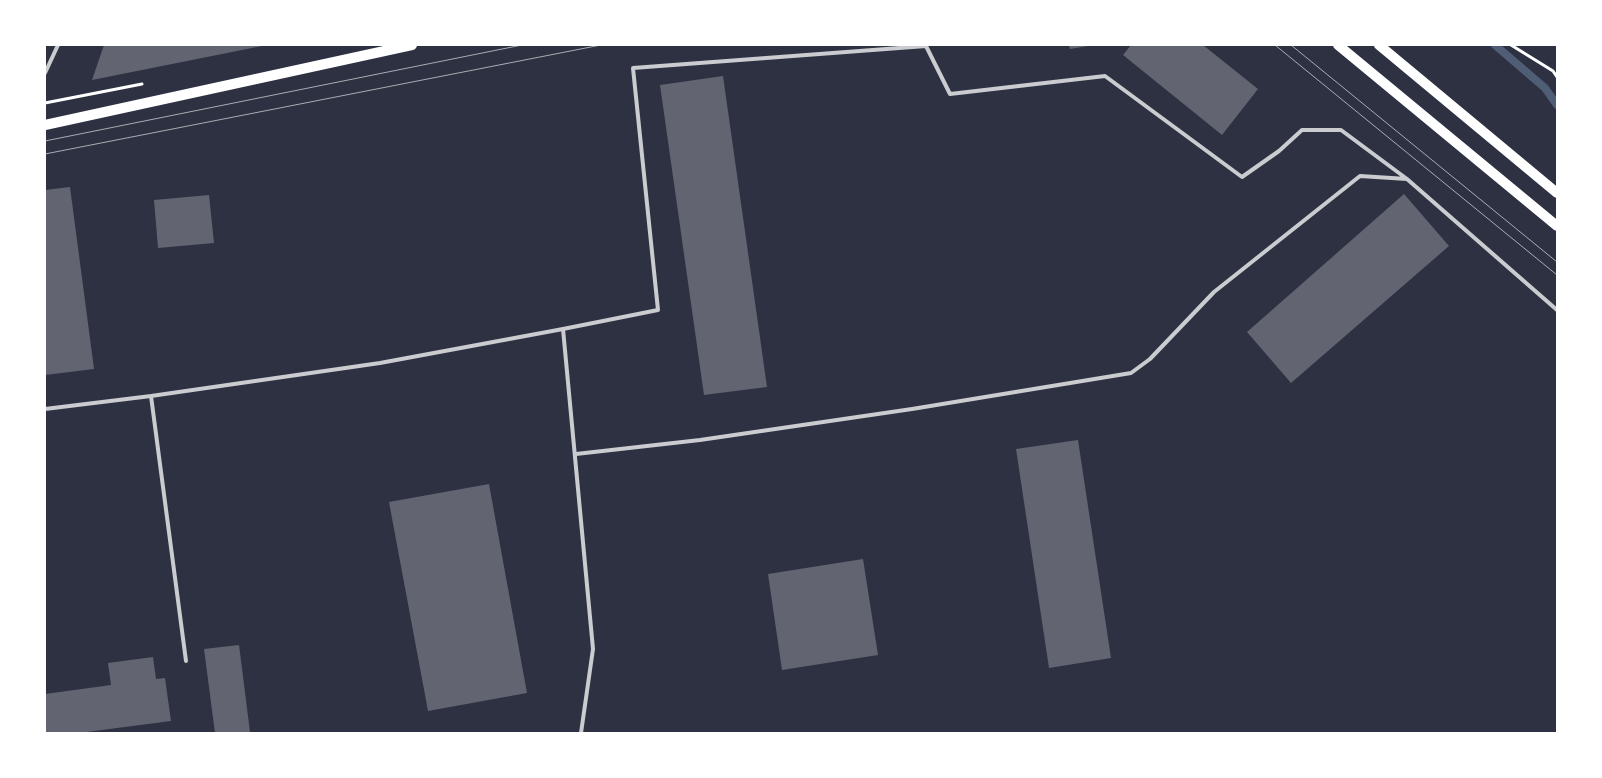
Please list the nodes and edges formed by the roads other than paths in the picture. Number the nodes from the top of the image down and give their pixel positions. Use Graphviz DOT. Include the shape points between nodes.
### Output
graph roads {
  1 [pos="58,45"];
  2 [pos="412,45"];
  3 [pos="1338,45"];
  4 [pos="1380,45"];
  5 [pos="45,73"];
  6 [pos="45,125"];
  7 [pos="1407,180"];
  8 [pos="1557,193"];
  9 [pos="1557,226"];
  10 [pos="1557,310"];
  11 [pos="563,330"];
  12 [pos="151,396"];
  13 [pos="45,408"];
  14 [pos="576,454"];
  15 [pos="186,662"];
  16 [pos="580,733"];
  1 -- 5 [label="lane"];
  2 -- 6 [label="main road"];
  3 -- 9 [label="main road"];
  4 -- 8 [label="main road"];
  7 -- 10 [label="lane"];
  7 -- 11 [label="lane" via="1341,130 1302,130 1242,177 1105,76 950,94 926,46 633,68 658,310"];
  7 -- 14 [label="lane" via="1360,176 1214,292 1150,359 1131,374 700,440"];
  11 -- 12 [label="lane" via="380,363"];
  11 -- 14 [label="lane"];
  12 -- 13 [label="lane"];
  12 -- 15 [label="lane"];
  14 -- 16 [label="lane" via="594,649"];
}
